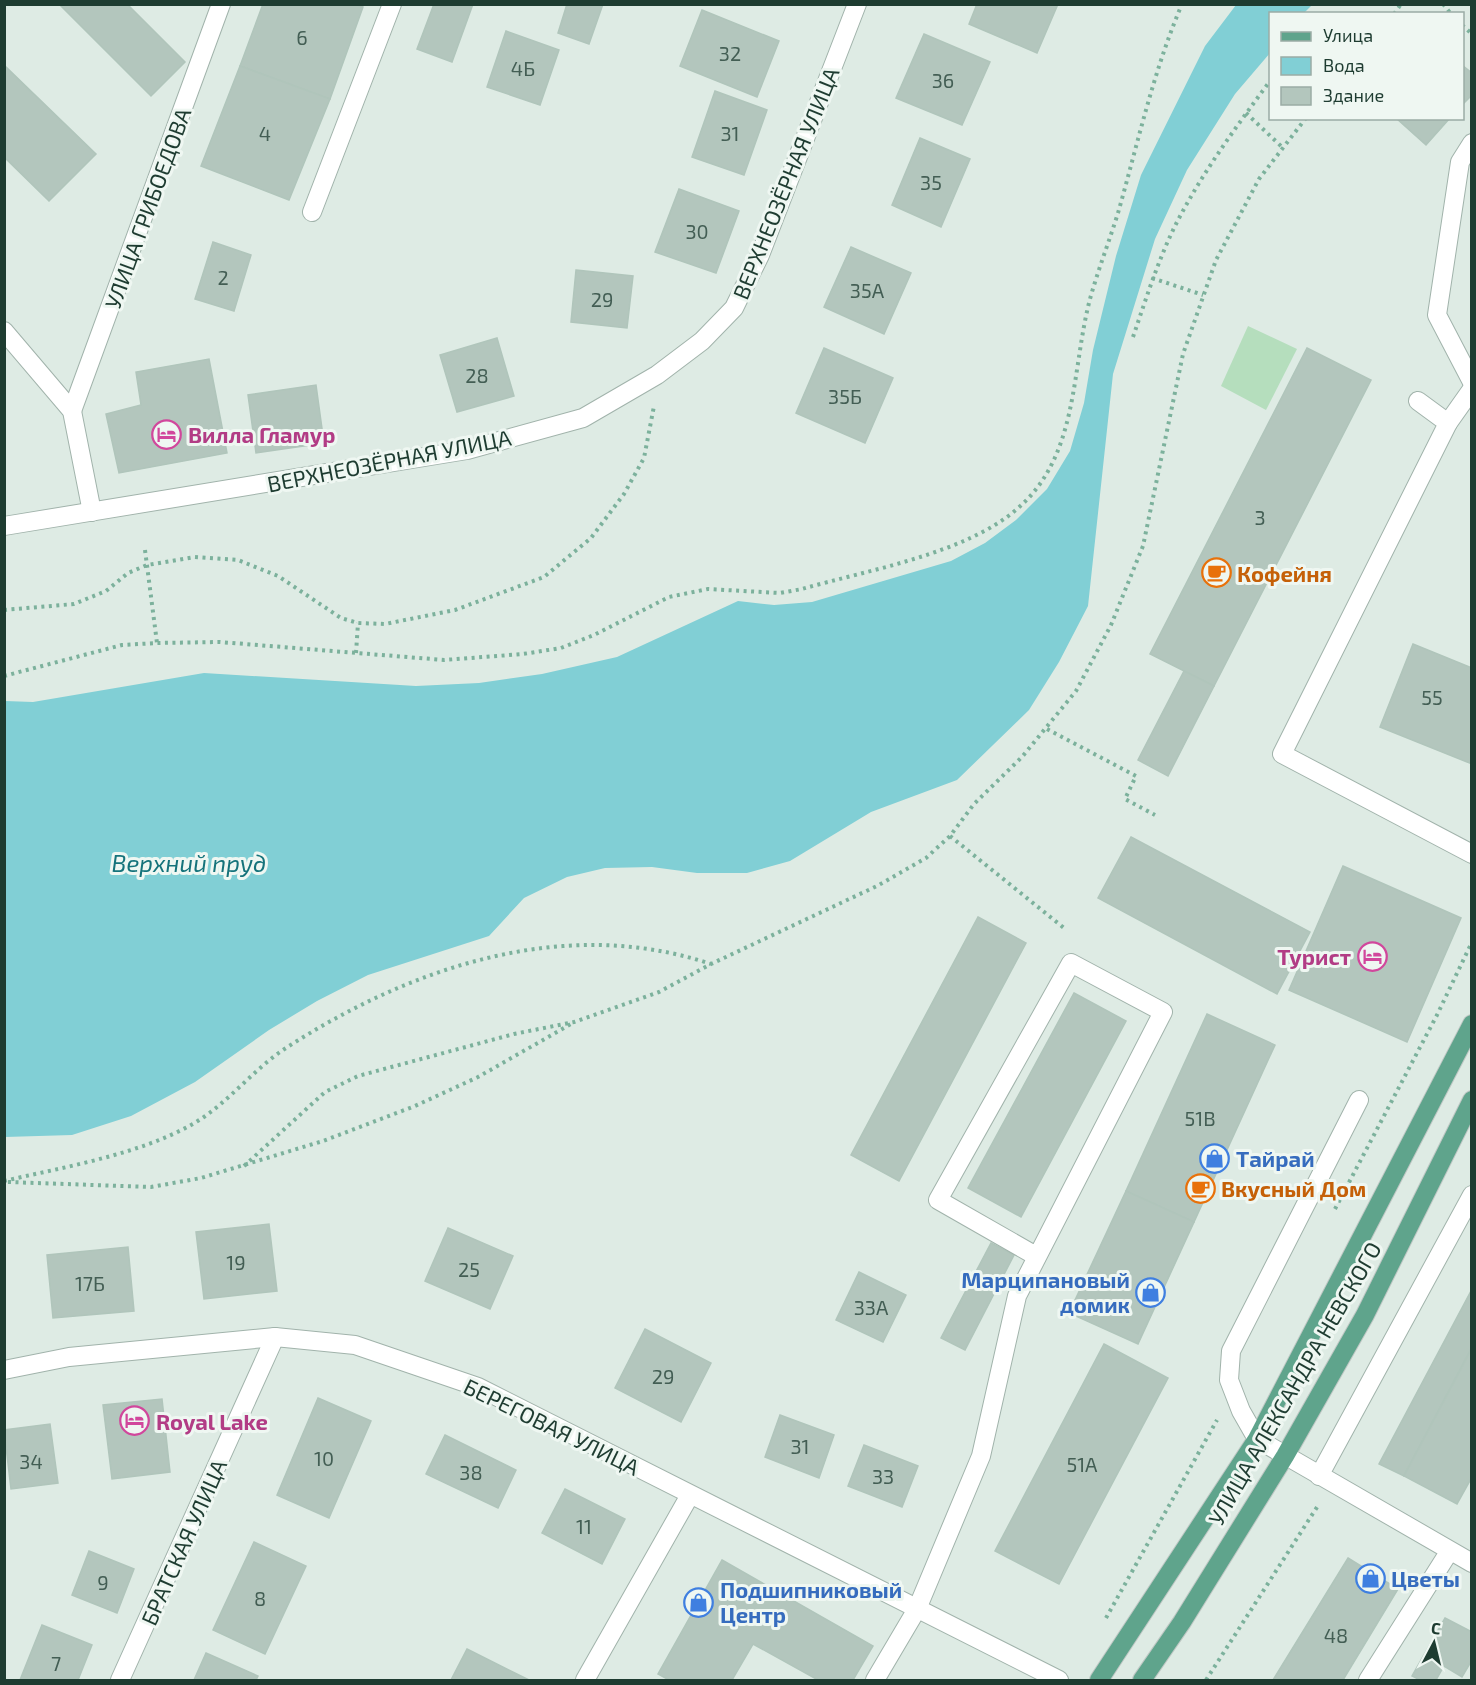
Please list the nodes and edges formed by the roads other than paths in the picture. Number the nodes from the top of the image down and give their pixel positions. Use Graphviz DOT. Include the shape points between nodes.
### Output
graph roads {
  1 [pos="221,4"];
  2 [pos="392,4"];
  3 [pos="857,4"];
  4 [pos="1472,143"];
  5 [pos="312,212"];
  6 [pos="4,331"];
  7 [pos="1472,382"];
  8 [pos="1472,389"];
  9 [pos="1418,401"];
  10 [pos="72,411"];
  11 [pos="1448,423"];
  12 [pos="92,512"];
  13 [pos="4,526"];
  14 [pos="1472,854"];
  15 [pos="1472,1024"];
  16 [pos="1359,1100"];
  17 [pos="1472,1100"];
  18 [pos="1472,1195"];
  19 [pos="1036,1256"];
  20 [pos="275,1337"];
  21 [pos="4,1370"];
  22 [pos="1257,1439"];
  23 [pos="1286,1456"];
  24 [pos="1319,1476"];
  25 [pos="690,1496"];
  26 [pos="1449,1552"];
  27 [pos="1472,1563"];
  28 [pos="916,1609"];
  29 [pos="120,1680"];
  30 [pos="585,1680"];
  31 [pos="875,1680"];
  32 [pos="1059,1680"];
  33 [pos="1099,1680"];
  34 [pos="1142,1680"];
  35 [pos="1368,1680"];
  1 -- 10 [label="street, УЛИЦА ГРИБОЕДОВА"];
  2 -- 5 [label="street"];
  3 -- 12 [label="street, ВЕРХНЕОЗЁРНАЯ УЛИЦА" via="760,255 734,308 702,341 657,375 583,418 467,450"];
  4 -- 7 [label="street" via="1461,162 1437,315"];
  6 -- 10 [label="street"];
  8 -- 11 [label="street"];
  9 -- 11 [label="street"];
  10 -- 12 [label="street"];
  11 -- 14 [label="street" via="1282,754"];
  12 -- 13 [label="street, ВЕРХНЕОЗЁРНАЯ УЛИЦА"];
  15 -- 22 [label="main road, УЛИЦА АЛЕКСАНДРА НЕВСКОГО"];
  16 -- 22 [label="street" via="1231,1351 1229,1380"];
  17 -- 23 [label="main road, УЛИЦА АЛЕКСАНДРА НЕВСКОГО" via="1365,1315"];
  18 -- 24 [label="street"];
  19 -- 19 [label="street" via="1163,1012 1071,963 938,1200"];
  19 -- 28 [label="street" via="1017,1296 981,1456"];
  20 -- 21 [label="street, БЕРЕГОВАЯ УЛИЦА" via="69,1357"];
  20 -- 25 [label="street, БЕРЕГОВАЯ УЛИЦА" via="355,1345 478,1387"];
  20 -- 29 [label="street, БРАТСКАЯ УЛИЦА"];
  22 -- 23 [label="street"];
  22 -- 33 [label="main road, УЛИЦА АЛЕКСАНДРА НЕВСКОГО"];
  23 -- 24 [label="street"];
  23 -- 34 [label="main road, УЛИЦА АЛЕКСАНДРА НЕВСКОГО"];
  24 -- 26 [label="street"];
  25 -- 28 [label="street, БЕРЕГОВАЯ УЛИЦА"];
  25 -- 30 [label="street"];
  26 -- 27 [label="street"];
  26 -- 35 [label="street"];
  28 -- 31 [label="street"];
  28 -- 32 [label="street, БЕРЕГОВАЯ УЛИЦА"];
}
